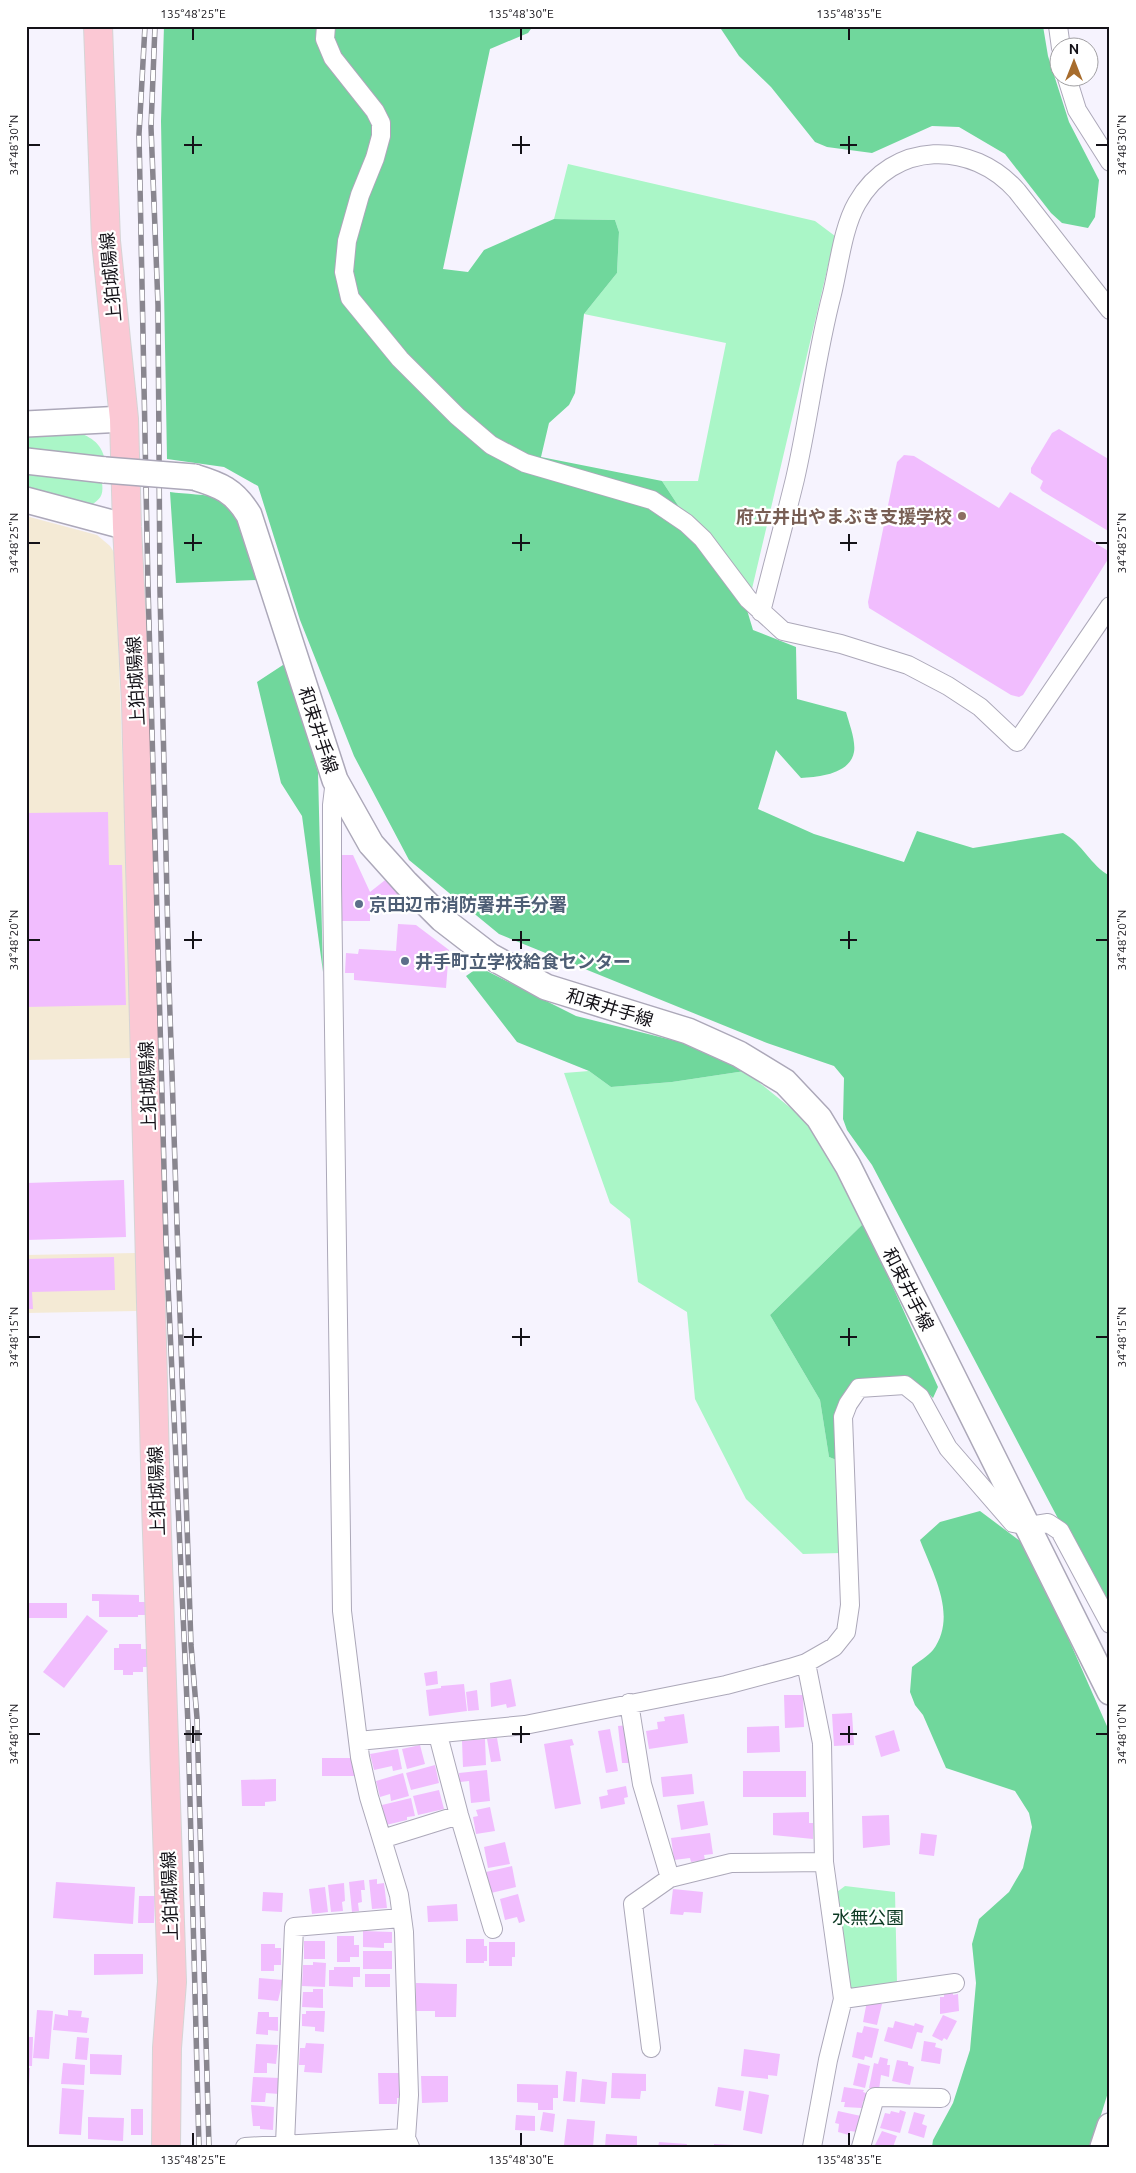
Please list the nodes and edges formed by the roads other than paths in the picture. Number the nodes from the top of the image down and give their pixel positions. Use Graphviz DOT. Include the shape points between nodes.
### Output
graph roads {
  1 [pos="98,26"];
  2 [pos="326,26"];
  3 [pos="1070,88"];
  4 [pos="1110,162"];
  5 [pos="1110,310"];
  6 [pos="124,419"];
  7 [pos="26,424"];
  8 [pos="26,461"];
  9 [pos="26,500"];
  10 [pos="127,528"];
  11 [pos="1110,606"];
  12 [pos="761,612"];
  13 [pos="335,780"];
  14 [pos="1029,1526"];
  15 [pos="1110,1624"];
  16 [pos="806,1663"];
  17 [pos="1110,1692"];
  18 [pos="629,1703"];
  19 [pos="438,1734"];
  20 [pos="358,1741"];
  21 [pos="459,1815"];
  22 [pos="382,1839"];
  23 [pos="824,1862"];
  24 [pos="670,1878"];
  25 [pos="401,1918"];
  26 [pos="493,1929"];
  27 [pos="955,1982"];
  28 [pos="843,1998"];
  29 [pos="650,2048"];
  30 [pos="941,2098"];
  31 [pos="1110,2126"];
  32 [pos="408,2142"];
  33 [pos="285,2144"];
  34 [pos="166,2147"];
  35 [pos="245,2147"];
  36 [pos="812,2147"];
  37 [pos="861,2147"];
  38 [pos="1104,2147"];
  1 -- 6 [label="main road, 上狛城陽線" via="106,241"];
  2 -- 12 [label="street" via="325,39 333,58 381,123 375,158 347,241 344,272 350,298 400,359 491,445 525,463 652,500 703,539"];
  3 -- 4 [label="street" via="1077,110"];
  5 -- 12 [label="street" via="1017,191 986,164 959,155 932,154 902,162 876,179 865,190 850,217 822,334 795,478"];
  6 -- 7 [label="main road"];
  6 -- 10 [label="main road, 上狛城陽線"];
  8 -- 13 [label="main road, 和束井手線, bridge" via="194,477 221,486 240,500 249,515"];
  9 -- 10 [label="main road"];
  10 -- 34 [label="main road, 上狛城陽線" via="136,712 172,1982 167,2048"];
  11 -- 12 [label="street" via="1017,742 980,707 908,665 841,644 783,631"];
  13 -- 14 [label="main road, 和束井手線" via="371,844 400,877 442,919 490,956 546,987 688,1031 739,1054 785,1082 819,1118 848,1166"];
  13 -- 20 [label="street" via="332,884 342,1611"];
  14 -- 15 [label="street" via="1048,1523 1060,1531"];
  14 -- 16 [label="street" via="1013,1523 990,1499 948,1448 920,1397 905,1385 859,1388 844,1417 850,1605 846,1632 834,1647"];
  14 -- 17 [label="main road, 和束井手線"];
  16 -- 18 [label="street" via="726,1685"];
  16 -- 23 [label="street" via="822,1742"];
  18 -- 19 [label="street" via="525,1725"];
  18 -- 24 [label="street" via="642,1784"];
  19 -- 20 [label="street"];
  19 -- 21 [label="street"];
  20 -- 22 [label="street" via="365,1784"];
  21 -- 22 [label="street"];
  21 -- 26 [label="street"];
  22 -- 25 [label="street" via="399,1895"];
  23 -- 24 [label="street" via="731,1863"];
  23 -- 28 [label="street"];
  24 -- 29 [label="street" via="633,1904"];
  25 -- 32 [label="street" via="407,1998"];
  25 -- 33 [label="street" via="294,1927"];
  27 -- 28 [label="street"];
  28 -- 36 [label="street"];
  30 -- 37 [label="street" via="875,2097"];
  31 -- 38 [label="main road"];
  32 -- 33 [label="street"];
  33 -- 35 [label="street"];
}
